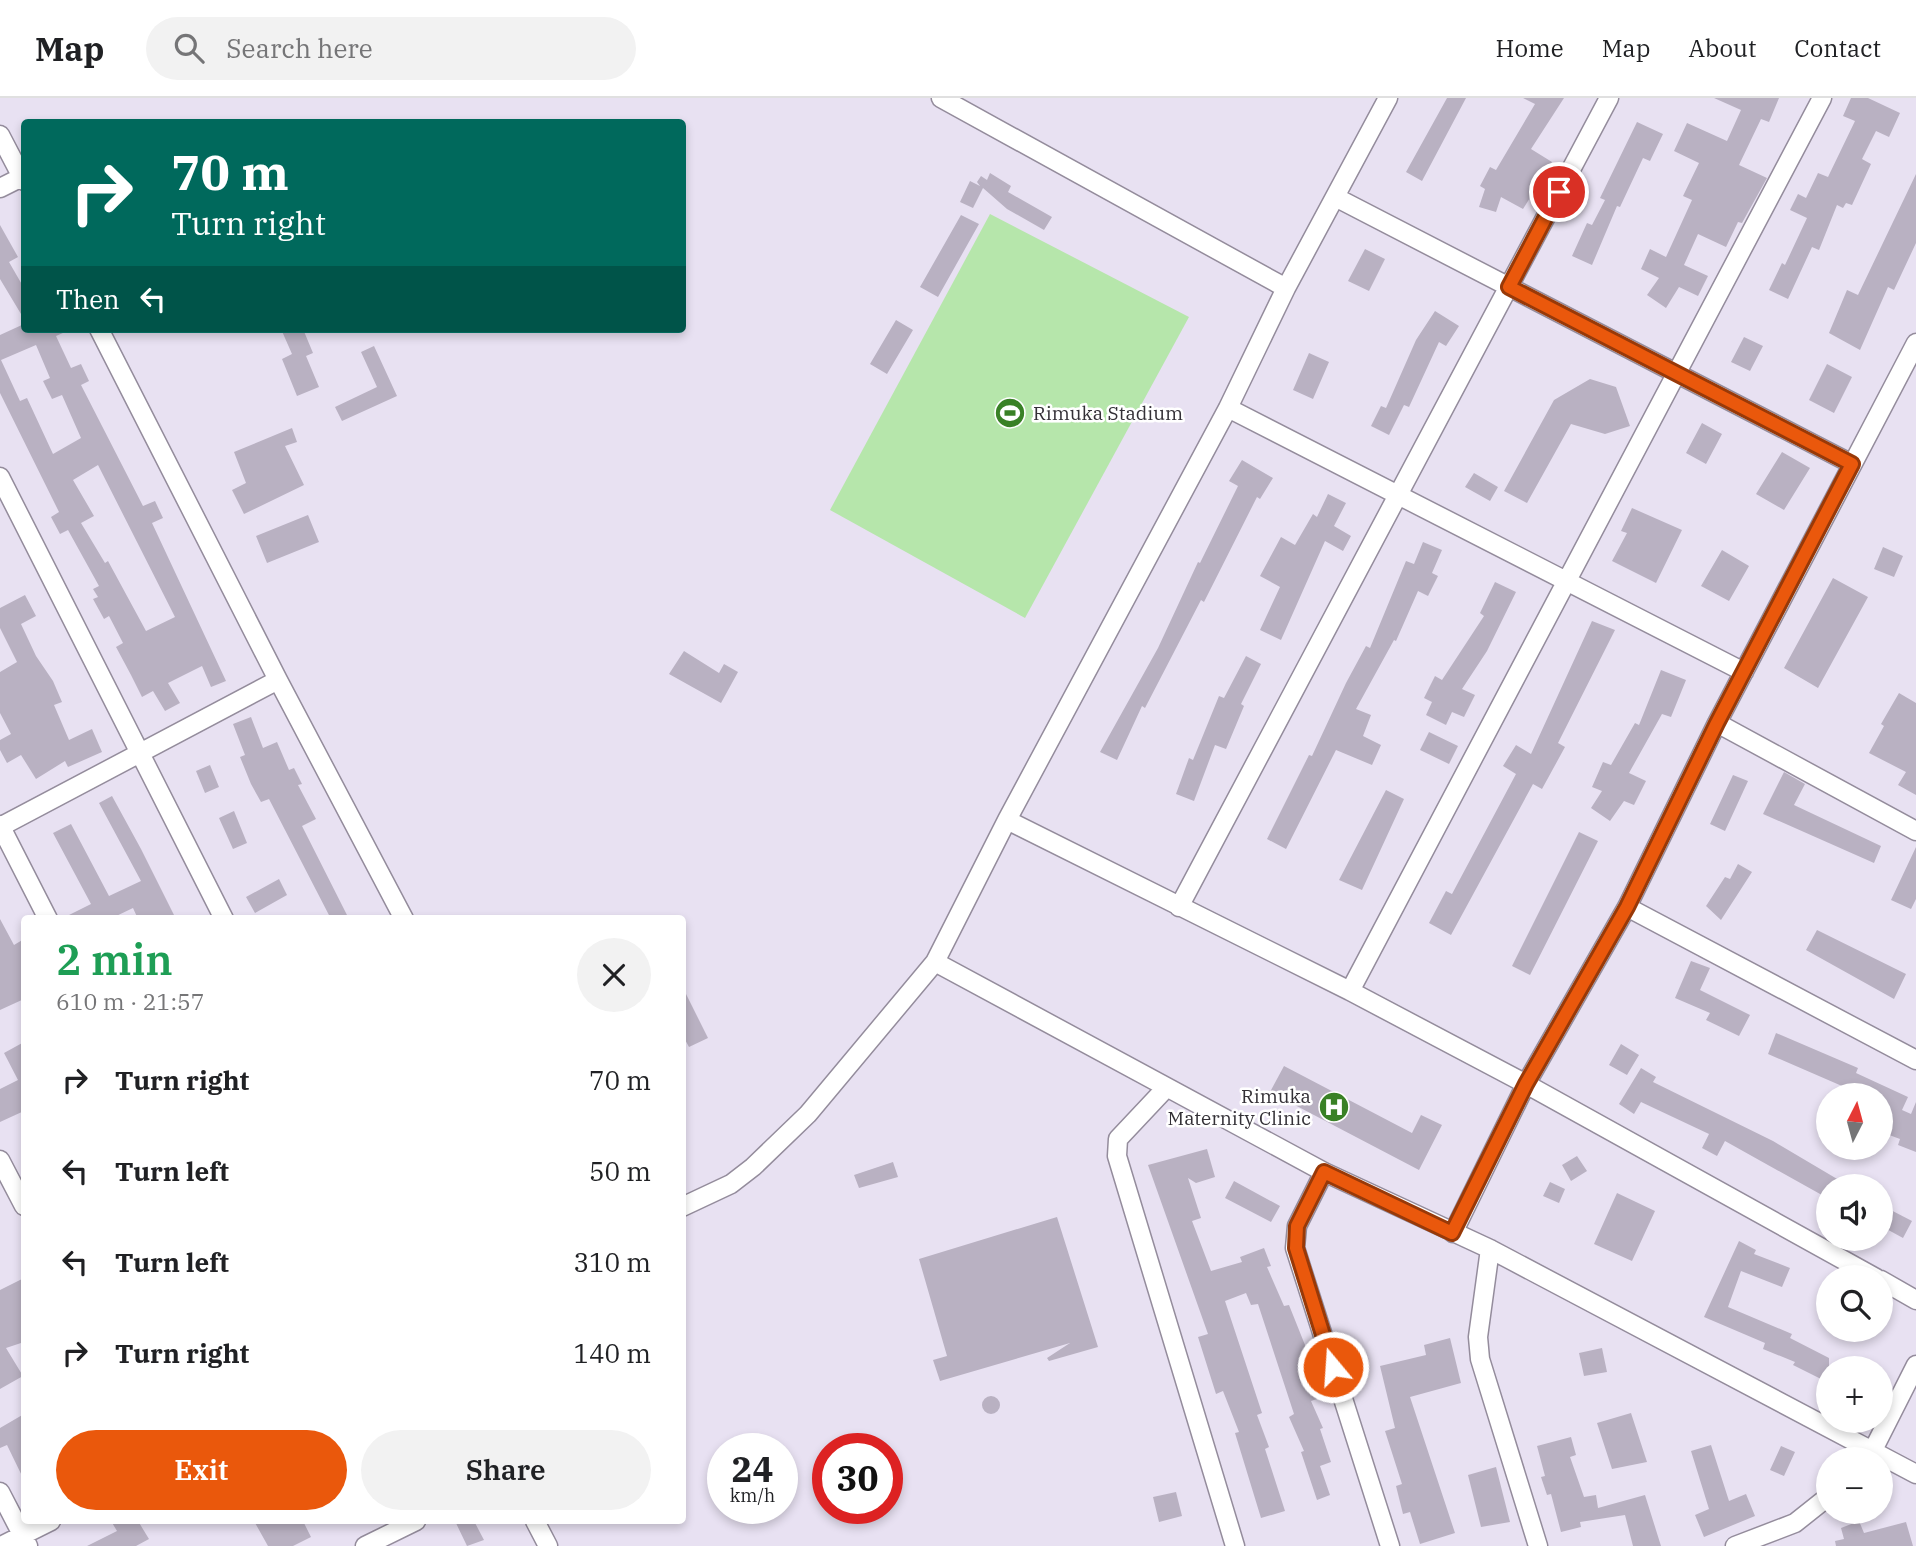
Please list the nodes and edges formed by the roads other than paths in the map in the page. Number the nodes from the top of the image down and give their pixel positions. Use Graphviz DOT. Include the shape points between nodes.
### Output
graph roads {
  1 [pos="941,98"];
  2 [pos="1388,98"];
  3 [pos="1609,98"];
  4 [pos="1822,98"];
  5 [pos="0,135"];
  6 [pos="21,175"];
  7 [pos="21,180"];
  8 [pos="0,188"];
  9 [pos="1337,198"];
  10 [pos="1509,287"];
  11 [pos="1286,288"];
  12 [pos="101,333"];
  13 [pos="1916,343"];
  14 [pos="1677,374"];
  15 [pos="1228,408"];
  16 [pos="1852,464"];
  17 [pos="0,477"];
  18 [pos="1398,495"];
  19 [pos="1567,582"];
  20 [pos="1744,672"];
  21 [pos="278,680"];
  22 [pos="1717,723"];
  23 [pos="139,755"];
  24 [pos="1007,820"];
  25 [pos="0,826"];
  26 [pos="1916,831"];
  27 [pos="1179,907"];
  28 [pos="1627,907"];
  29 [pos="46,915"];
  30 [pos="222,915"];
  31 [pos="402,915"];
  32 [pos="935,962"];
  33 [pos="1350,991"];
  34 [pos="1916,1060"];
  35 [pos="1526,1084"];
  36 [pos="1166,1088"];
  37 [pos="0,1160"];
  38 [pos="1324,1172"];
  39 [pos="21,1200"];
  40 [pos="686,1206"];
  41 [pos="1452,1233"];
  42 [pos="1490,1249"];
  43 [pos="1853,1265"];
  44 [pos="1893,1287"];
  45 [pos="1916,1300"];
  46 [pos="1916,1365"];
  47 [pos="1853,1447"];
  48 [pos="1874,1447"];
  49 [pos="1893,1465"];
  50 [pos="1916,1474"];
  51 [pos="0,1492"];
  52 [pos="1816,1506"];
  53 [pos="47,1524"];
  54 [pos="410,1524"];
  55 [pos="537,1524"];
  56 [pos="25,1540"];
  57 [pos="367,1545"];
  58 [pos="1,1546"];
  59 [pos="548,1546"];
  60 [pos="1236,1546"];
  61 [pos="1390,1546"];
  62 [pos="1538,1546"];
  63 [pos="1735,1546"];
  1 -- 11 [label="street"];
  2 -- 9 [label="street"];
  3 -- 10 [label="street"];
  4 -- 14 [label="street"];
  5 -- 6 [label="street"];
  7 -- 8 [label="street"];
  9 -- 10 [label="street"];
  9 -- 11 [label="street"];
  10 -- 14 [label="street"];
  10 -- 18 [label="street"];
  11 -- 15 [label="street"];
  12 -- 21 [label="street"];
  13 -- 16 [label="street"];
  14 -- 16 [label="street"];
  14 -- 19 [label="street"];
  15 -- 18 [label="street"];
  15 -- 24 [label="street"];
  16 -- 20 [label="street"];
  17 -- 23 [label="street"];
  18 -- 19 [label="street"];
  18 -- 27 [label="street"];
  19 -- 20 [label="street"];
  19 -- 33 [label="street"];
  20 -- 22 [label="street"];
  21 -- 23 [label="street"];
  21 -- 31 [label="street"];
  22 -- 26 [label="street"];
  22 -- 28 [label="street"];
  23 -- 25 [label="street"];
  23 -- 30 [label="street"];
  24 -- 27 [label="street"];
  24 -- 32 [label="street"];
  25 -- 29 [label="street"];
  27 -- 33 [label="street"];
  28 -- 34 [label="street"];
  28 -- 35 [label="street"];
  32 -- 36 [label="street"];
  32 -- 40 [label="street" via="808,1114 731,1184"];
  33 -- 35 [label="street"];
  35 -- 41 [label="street"];
  35 -- 43 [label="street"];
  36 -- 38 [label="street"];
  36 -- 60 [label="street" via="1118,1139 1117,1156"];
  37 -- 39 [label="street"];
  38 -- 41 [label="street"];
  38 -- 61 [label="street" via="1297,1226 1296,1248"];
  41 -- 42 [label="street"];
  42 -- 47 [label="street"];
  42 -- 62 [label="street" via="1478,1337 1480,1359"];
  44 -- 45 [label="street"];
  46 -- 48 [label="street"];
  49 -- 50 [label="street"];
  51 -- 56 [label="street"];
  52 -- 63 [label="street" via="1795,1523"];
  53 -- 56 [label="street"];
  54 -- 57 [label="street"];
  55 -- 59 [label="street"];
  56 -- 58 [label="street"];
}
